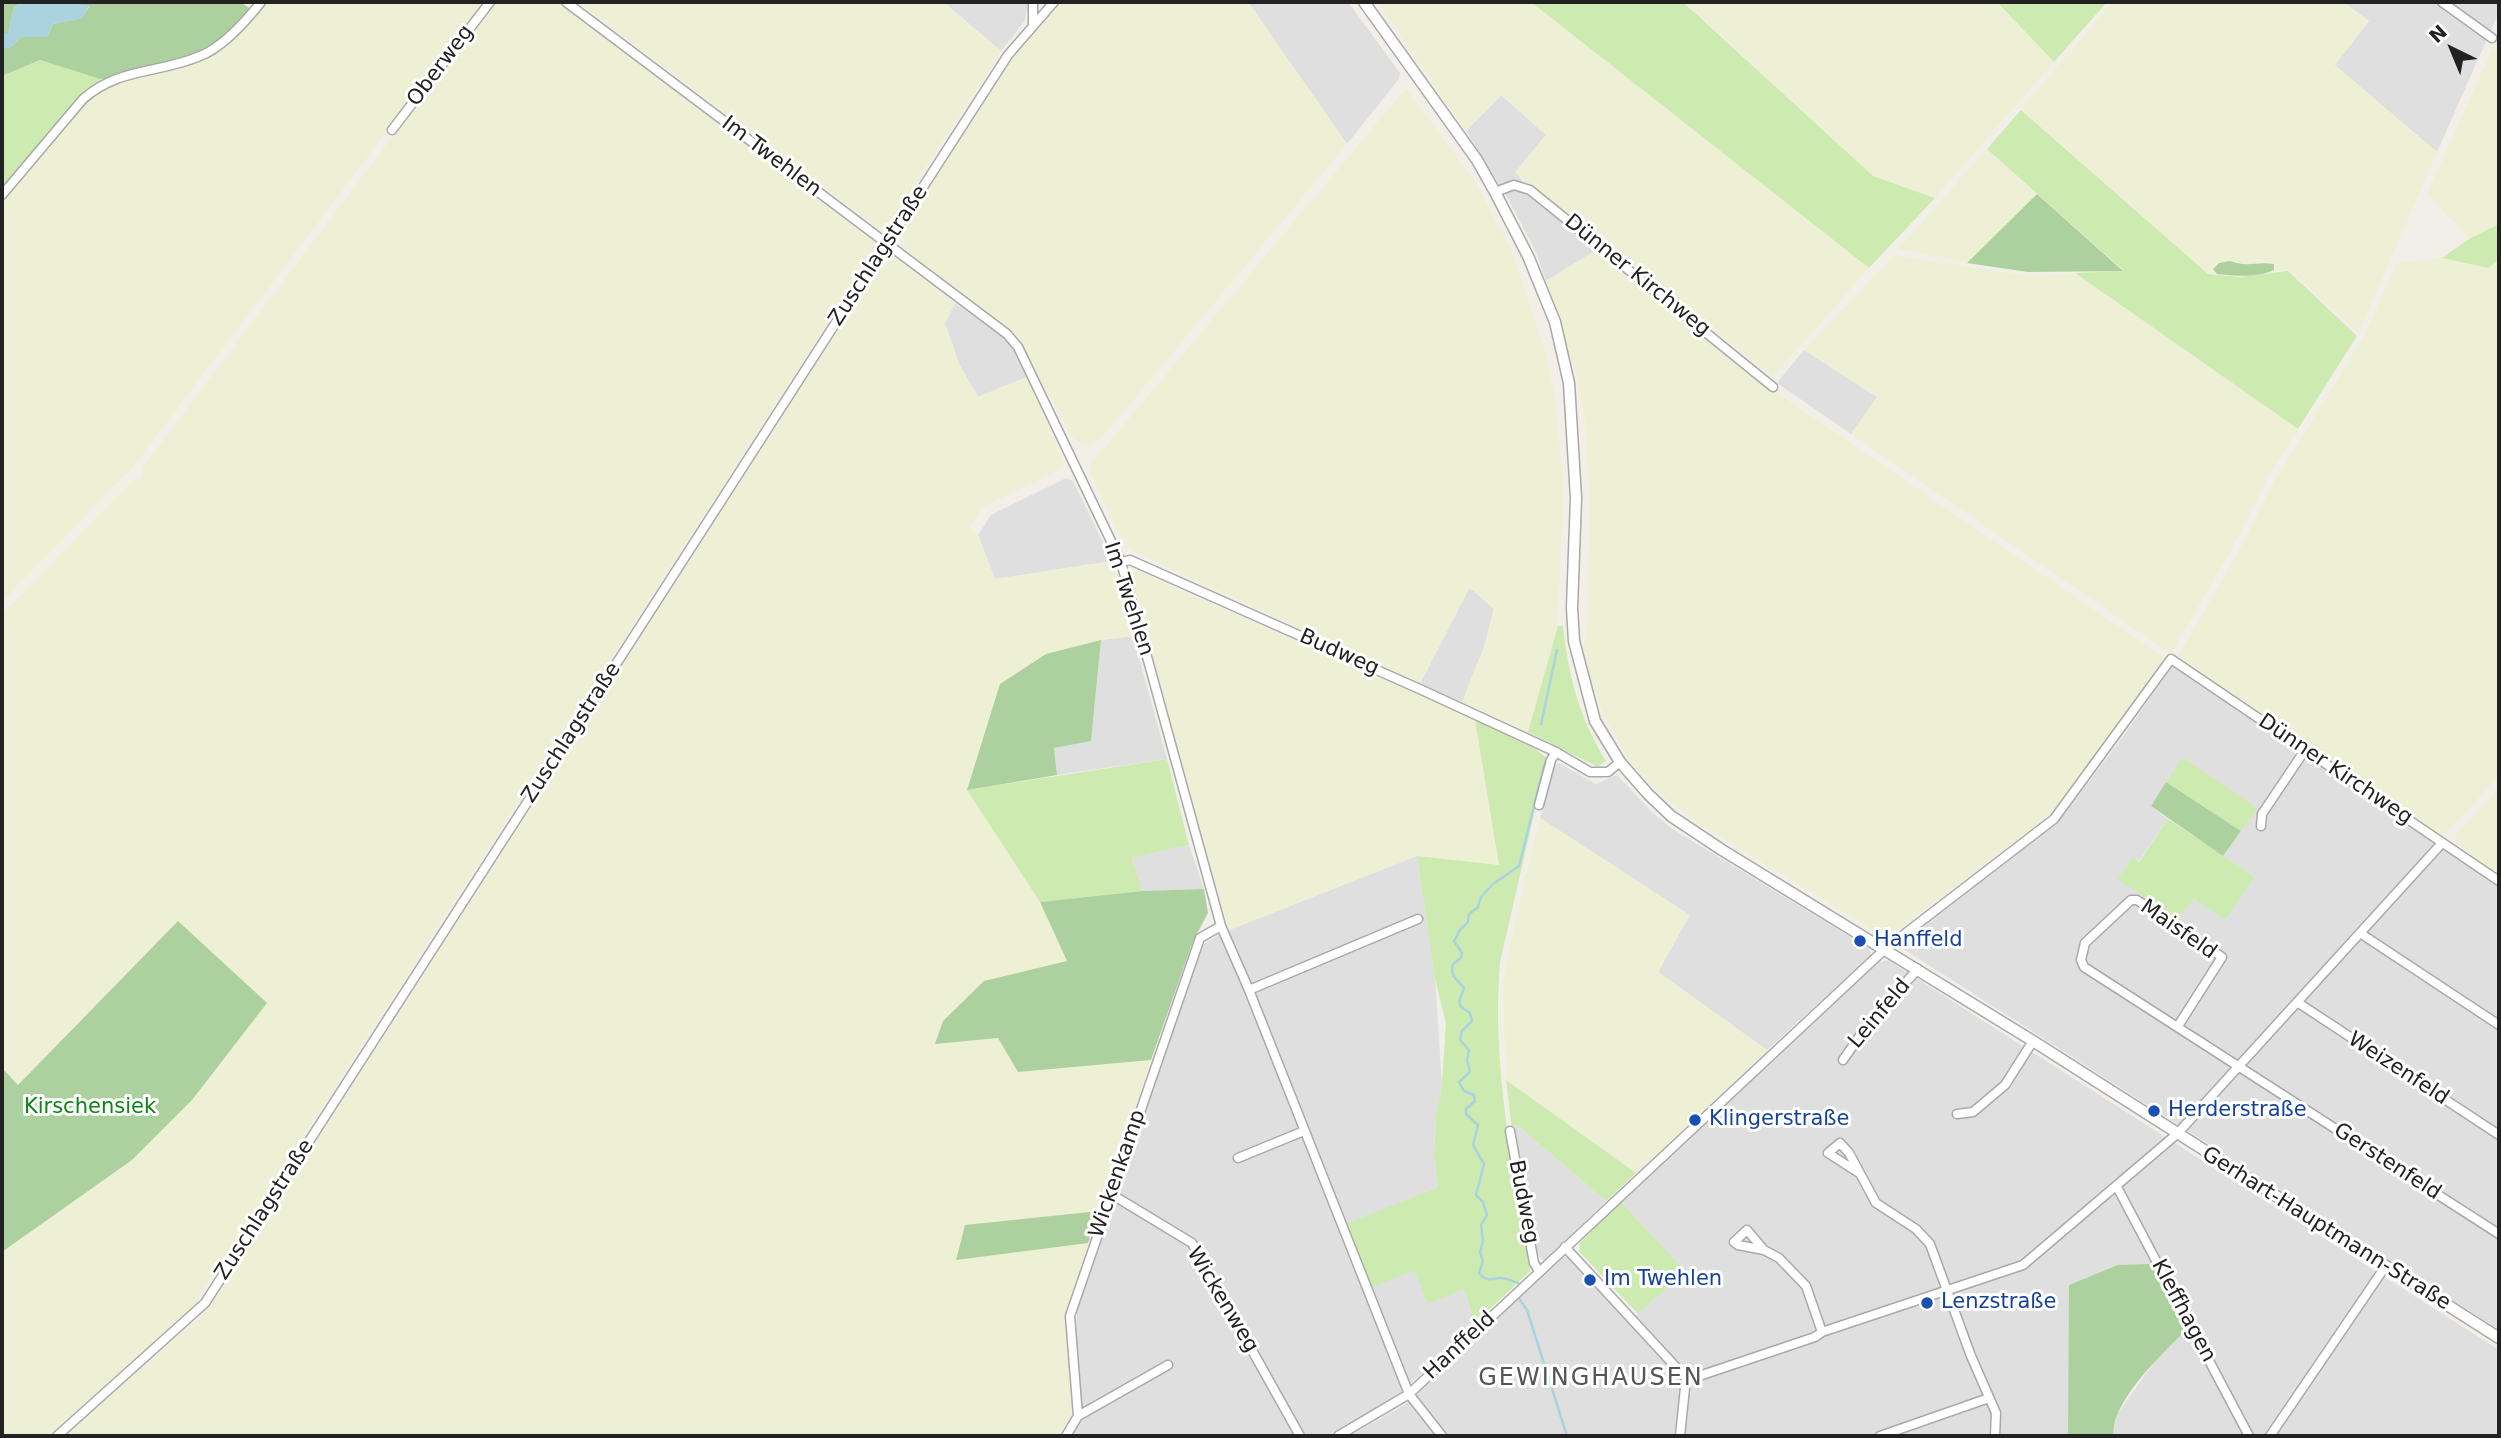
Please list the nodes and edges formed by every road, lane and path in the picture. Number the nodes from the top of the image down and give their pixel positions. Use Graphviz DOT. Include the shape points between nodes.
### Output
graph roads {
  1 [pos="261,2"];
  2 [pos="490,2"];
  3 [pos="566,2"];
  4 [pos="1033,2"];
  5 [pos="1054,2"];
  6 [pos="1364,2"];
  7 [pos="2442,2"];
  8 [pos="1033,24"];
  9 [pos="2492,38"];
  10 [pos="392,130"];
  11 [pos="1495,192"];
  12 [pos="2,195"];
  13 [pos="887,244"];
  14 [pos="1773,387"];
  15 [pos="1121,562"];
  16 [pos="2171,659"];
  17 [pos="2305,750"];
  18 [pos="1556,752"];
  19 [pos="1620,762"];
  20 [pos="1539,805"];
  21 [pos="2261,826"];
  22 [pos="2442,843"];
  23 [pos="2499,881"];
  24 [pos="1418,919"];
  25 [pos="1220,926"];
  26 [pos="2360,933"];
  27 [pos="1885,948"];
  28 [pos="1919,970"];
  29 [pos="1249,990"];
  30 [pos="2297,1002"];
  31 [pos="2499,1025"];
  32 [pos="2178,1026"];
  33 [pos="2033,1041"];
  34 [pos="1843,1060"];
  35 [pos="2240,1066"];
  36 [pos="1957,1114"];
  37 [pos="1304,1131"];
  38 [pos="1510,1131"];
  39 [pos="2178,1134"];
  40 [pos="2499,1135"];
  41 [pos="1238,1158"];
  42 [pos="1859,1172"];
  43 [pos="2117,1186"];
  44 [pos="1111,1195"];
  45 [pos="2499,1234"];
  46 [pos="1565,1247"];
  47 [pos="1764,1250"];
  48 [pos="2385,1267"];
  49 [pos="1539,1271"];
  50 [pos="1947,1290"];
  51 [pos="1822,1332"];
  52 [pos="2499,1338"];
  53 [pos="1168,1365"];
  54 [pos="1686,1378"];
  55 [pos="1409,1394"];
  56 [pos="1989,1398"];
  57 [pos="1078,1416"];
  58 [pos="57,1436"];
  59 [pos="1066,1436"];
  60 [pos="1300,1436"];
  61 [pos="1338,1436"];
  62 [pos="1442,1436"];
  63 [pos="1680,1436"];
  64 [pos="1880,1436"];
  65 [pos="1995,1436"];
  66 [pos="2249,1436"];
  67 [pos="2270,1436"];
  1 -- 12 [label="street" via="203,55 98,86"];
  2 -- 10 [label="street, Oberweg"];
  3 -- 13 [label="street, Im Twehlen"];
  4 -- 8 [label="street"];
  5 -- 8 [label="street, Zuschlagstraße"];
  6 -- 11 [label="street, Gerhart-Hauptmann-Straße"];
  7 -- 9 [label="street"];
  8 -- 13 [label="street, Zuschlagstraße" via="1008,55"];
  11 -- 14 [label="street, Dünner Kirchweg" via="1514,185 1530,190"];
  11 -- 19 [label="street, Gerhart-Hauptmann-Straße" via="1555,322 1569,383 1576,498 1574,641 1595,721"];
  13 -- 15 [label="street, Im Twehlen" via="1018,347"];
  13 -- 58 [label="street, Zuschlagstraße" via="205,1303"];
  15 -- 18 [label="street, Budweg" via="1130,560"];
  15 -- 25 [label="street, Im Twehlen"];
  16 -- 17 [label="street, Dünner Kirchweg"];
  16 -- 27 [label="street, Hanffeld" via="2054,819"];
  17 -- 21 [label="street" via="2262,814"];
  17 -- 22 [label="street, Dünner Kirchweg"];
  18 -- 19 [label="street, Budweg" via="1590,772 1608,772"];
  18 -- 20 [label="street"];
  19 -- 27 [label="street, Gerhart-Hauptmann-Straße" via="1671,816"];
  22 -- 23 [label="street, Dünner Kirchweg"];
  22 -- 26 [label="street"];
  24 -- 29 [label="street"];
  25 -- 29 [label="street, Im Twehlen"];
  25 -- 44 [label="street, Wickenkamp" via="1200,938"];
  26 -- 30 [label="street"];
  26 -- 31 [label="street"];
  27 -- 28 [label="street, Gerhart-Hauptmann-Straße"];
  27 -- 46 [label="street, Hanffeld"];
  28 -- 33 [label="street, Gerhart-Hauptmann-Straße"];
  28 -- 34 [label="street, Leinfeld" via="1871,1020"];
  29 -- 37 [label="street, Im Twehlen"];
  30 -- 35 [label="street"];
  30 -- 40 [label="street, Weizenfeld"];
  32 -- 32 [label="street, Maisfeld" via="2084,967 2081,960 2085,943 2131,900 2222,957"];
  32 -- 35 [label="street, Maisfeld"];
  33 -- 36 [label="street" via="2005,1085 1973,1112"];
  33 -- 39 [label="street, Gerhart-Hauptmann-Straße"];
  35 -- 39 [label="street"];
  35 -- 45 [label="street, Gerstenfeld"];
  37 -- 41 [label="street"];
  37 -- 55 [label="street, Im Twehlen"];
  38 -- 49 [label="street, Budweg"];
  39 -- 43 [label="street"];
  39 -- 48 [label="street, Gerhart-Hauptmann-Straße"];
  42 -- 50 [label="street" via="1876,1203 1930,1244"];
  43 -- 50 [label="street" via="2023,1265"];
  43 -- 66 [label="street, Kleffhagen"];
  44 -- 57 [label="street, Wickenkamp" via="1070,1316"];
  44 -- 60 [label="street, Wickenweg" via="1192,1243"];
  46 -- 49 [label="street, Hanffeld"];
  46 -- 54 [label="street"];
  47 -- 51 [label="street" via="1779,1258 1805,1286"];
  48 -- 52 [label="street, Gerhart-Hauptmann-Straße"];
  48 -- 67 [label="street"];
  49 -- 55 [label="street, Hanffeld"];
  50 -- 51 [label="street"];
  50 -- 56 [label="street"];
  51 -- 54 [label="street"];
  53 -- 57 [label="street"];
  54 -- 63 [label="street"];
  55 -- 61 [label="street, Hanffeld"];
  55 -- 62 [label="street, Im Twehlen"];
  56 -- 64 [label="street"];
  56 -- 65 [label="street" via="1996,1413"];
  57 -- 59 [label="street"];
}
